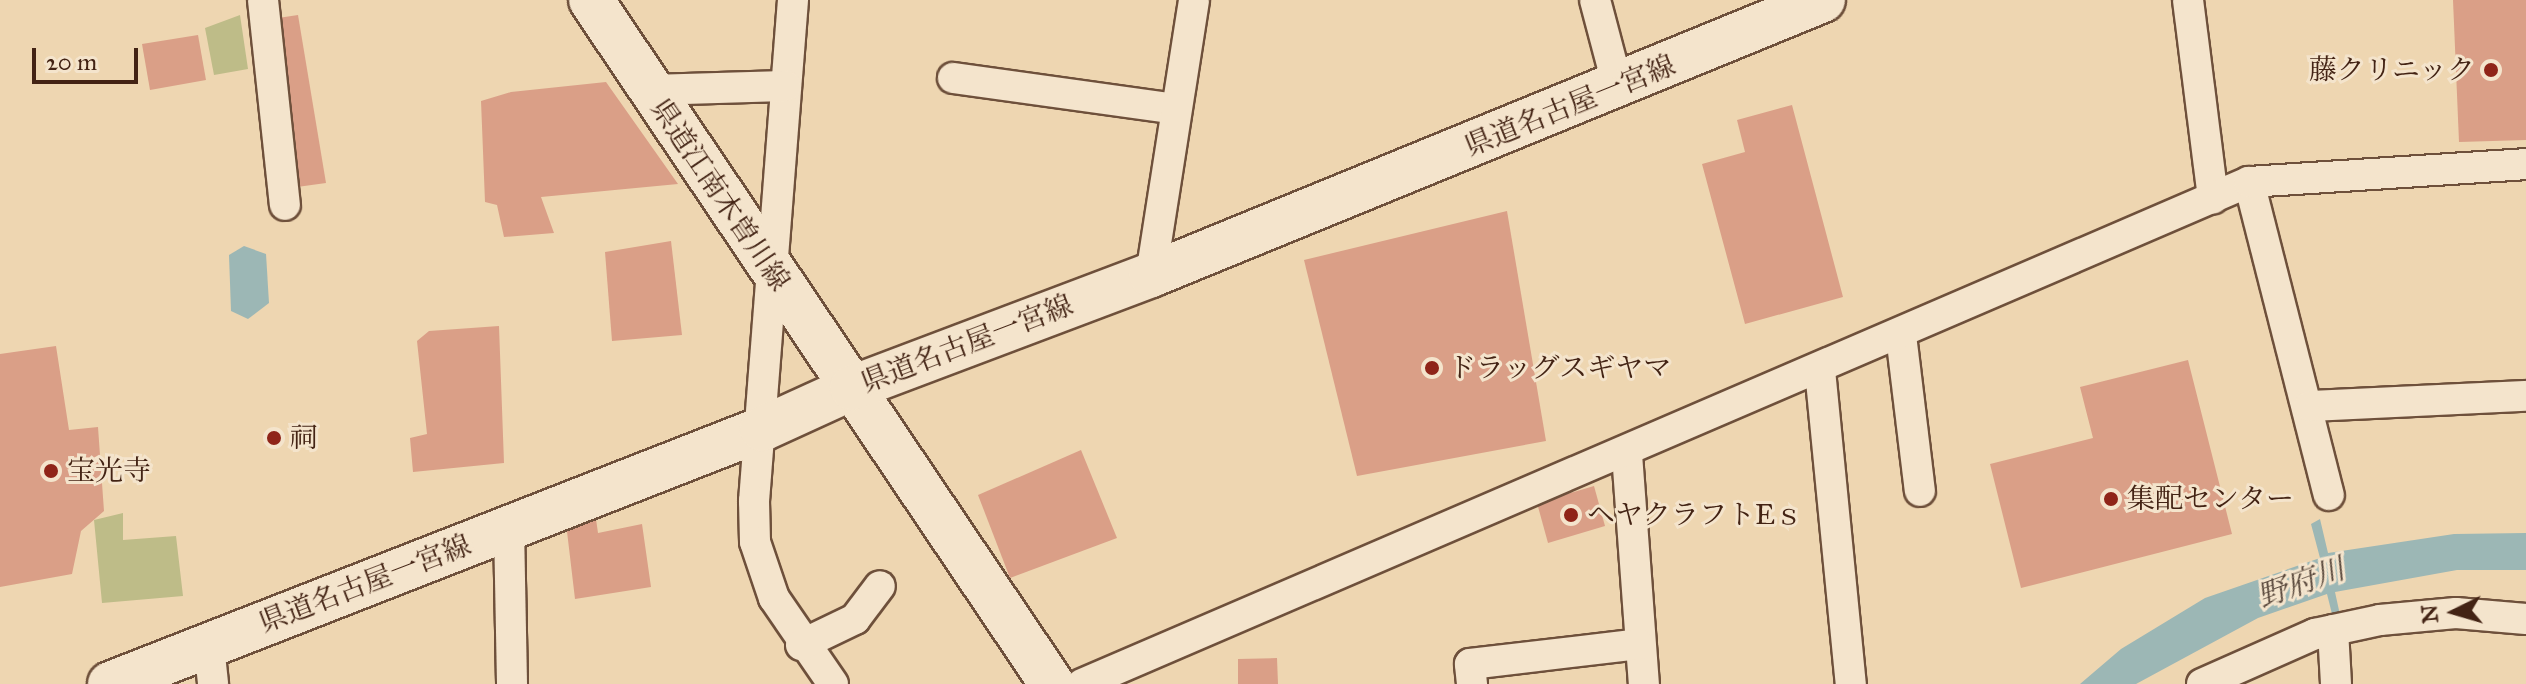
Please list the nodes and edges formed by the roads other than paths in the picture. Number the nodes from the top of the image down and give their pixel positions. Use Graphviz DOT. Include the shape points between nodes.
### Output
graph roads {
  1 [pos="263,0"];
  2 [pos="591,0"];
  3 [pos="793,0"];
  4 [pos="1194,0"];
  5 [pos="1595,0"];
  6 [pos="1823,0"];
  7 [pos="2188,0"];
  8 [pos="953,78"];
  9 [pos="786,86"];
  10 [pos="1618,87"];
  11 [pos="649,90"];
  12 [pos="1176,109"];
  13 [pos="2526,164"];
  14 [pos="2249,182"];
  15 [pos="2213,198"];
  16 [pos="285,205"];
  17 [pos="773,275"];
  18 [pos="1151,275"];
  19 [pos="1901,335"];
  20 [pos="1820,370"];
  21 [pos="852,388"];
  22 [pos="2526,396"];
  23 [pos="2310,406"];
  24 [pos="762,429"];
  25 [pos="1627,454"];
  26 [pos="1920,491"];
  27 [pos="2329,495"];
  28 [pos="509,527"];
  29 [pos="880,586"];
  30 [pos="2526,619"];
  31 [pos="2333,630"];
  32 [pos="1639,644"];
  33 [pos="801,645"];
  34 [pos="211,665"];
  35 [pos="110,684"];
  36 [pos="512,684"];
  37 [pos="833,684"];
  38 [pos="1052,684"];
  39 [pos="1082,684"];
  40 [pos="1472,684"];
  41 [pos="1644,684"];
  42 [pos="1851,684"];
  43 [pos="2202,684"];
  44 [pos="2336,684"];
  1 -- 16 [label="street"];
  2 -- 11 [label="main road, 県道江南木曽川線"];
  3 -- 9 [label="street"];
  4 -- 12 [label="street"];
  5 -- 10 [label="street"];
  6 -- 10 [label="main road, 県道名古屋一宮線"];
  7 -- 15 [label="street"];
  8 -- 12 [label="street"];
  9 -- 11 [label="street"];
  9 -- 17 [label="street"];
  10 -- 18 [label="main road, 県道名古屋一宮線"];
  11 -- 17 [label="main road, 県道江南木曽川線"];
  12 -- 18 [label="street"];
  13 -- 14 [label="street"];
  14 -- 15 [label="street"];
  14 -- 23 [label="street"];
  15 -- 19 [label="street"];
  17 -- 21 [label="main road, 県道江南木曽川線"];
  17 -- 24 [label="street"];
  18 -- 21 [label="main road, 県道名古屋一宮線"];
  19 -- 20 [label="street"];
  19 -- 26 [label="street"];
  20 -- 25 [label="street"];
  20 -- 42 [label="street"];
  21 -- 24 [label="main road, 県道名古屋一宮線"];
  21 -- 38 [label="main road, 県道江南木曽川線"];
  22 -- 23 [label="street"];
  23 -- 27 [label="street"];
  24 -- 28 [label="main road, 県道名古屋一宮線"];
  24 -- 33 [label="street" via="755,542 765,578"];
  25 -- 32 [label="street"];
  25 -- 39 [label="street"];
  28 -- 34 [label="main road, 県道名古屋一宮線"];
  28 -- 36 [label="street"];
  29 -- 33 [label="street" via="855,619"];
  30 -- 31 [label="street" via="2456,613"];
  31 -- 43 [label="street"];
  31 -- 44 [label="street"];
  32 -- 40 [label="street" via="1470,664"];
  32 -- 41 [label="street"];
  33 -- 37 [label="street"];
  34 -- 35 [label="main road, 県道名古屋一宮線"];
}
